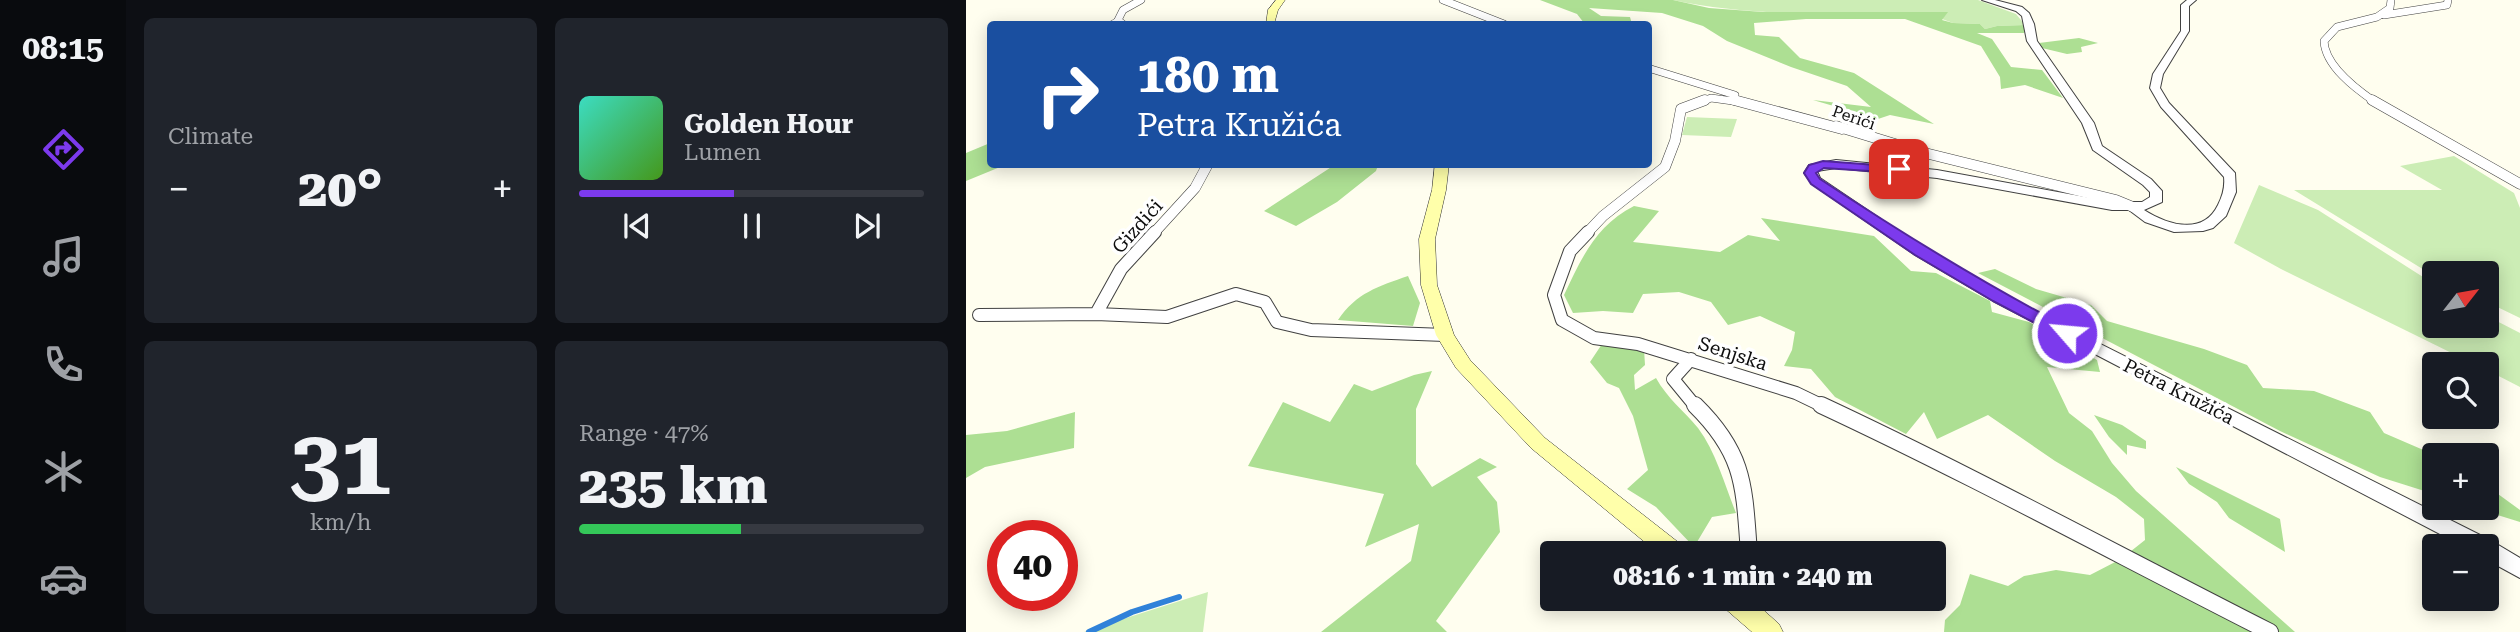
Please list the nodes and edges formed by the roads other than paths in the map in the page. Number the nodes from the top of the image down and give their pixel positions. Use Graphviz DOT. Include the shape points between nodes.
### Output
graph roads {
  1 [pos="1141,0"];
  2 [pos="1281,0"];
  3 [pos="1443,0"];
  4 [pos="1986,0"];
  5 [pos="2192,0"];
  6 [pos="2391,0"];
  7 [pos="2448,0"];
  8 [pos="2376,17"];
  9 [pos="1118,21"];
  10 [pos="1271,21"];
  11 [pos="1496,21"];
  12 [pos="1652,69"];
  13 [pos="1842,129"];
  14 [pos="1206,168"];
  15 [pos="1442,168"];
  16 [pos="2520,184"];
  17 [pos="2133,207"];
  18 [pos="1096,314"];
  19 [pos="979,315"];
  20 [pos="1445,335"];
  21 [pos="1691,359"];
  22 [pos="2460,534"];
  23 [pos="1660,541"];
  24 [pos="1749,541"];
  25 [pos="2499,556"];
  26 [pos="2520,569"];
  27 [pos="1750,611"];
  28 [pos="1770,632"];
  29 [pos="2270,632"];
  1 -- 9 [label="street" via="1123,10"];
  2 -- 10 [label="main road"];
  3 -- 11 [label="street"];
  4 -- 17 [label="street" via="2026,15 2032,41 2088,123 2097,148 2156,191 2153,203"];
  5 -- 17 [label="street" via="2185,5 2185,31 2158,74 2155,88 2165,105 2218,160 2232,181 2229,195 2217,219 2206,226 2159,225"];
  6 -- 8 [label="street" via="2390,8"];
  7 -- 8 [label="street" via="2447,5"];
  8 -- 16 [label="street" via="2337,27 2328,34 2324,42 2327,54 2338,71 2358,91 2395,115"];
  12 -- 13 [label="street, Perići" via="1794,110"];
  13 -- 17 [label="street, Perići"];
  13 -- 21 [label="street, Senjska" via="1746,102 1711,98 1692,104 1681,109 1665,167 1603,216 1570,251 1554,295 1562,320 1594,338"];
  14 -- 18 [label="street, Gizdići" via="1195,188 1121,269"];
  15 -- 20 [label="main road" via="1427,239 1429,285"];
  17 -- 22 [label="street, Petra Kružića" via="1899,169 1823,165 1810,173 1876,223 1998,298"];
  18 -- 19 [label="street"];
  18 -- 20 [label="street" via="1167,317 1236,294 1265,302 1278,322 1311,330"];
  20 -- 23 [label="main road" via="1463,364 1538,443"];
  21 -- 24 [label="street" via="1673,379 1686,400 1717,428 1735,456 1747,496"];
  21 -- 29 [label="street, Senjska" via="1820,404 1949,465"];
  25 -- 26 [label="street, Petra Kružića"];
  27 -- 28 [label="main road"];
}
